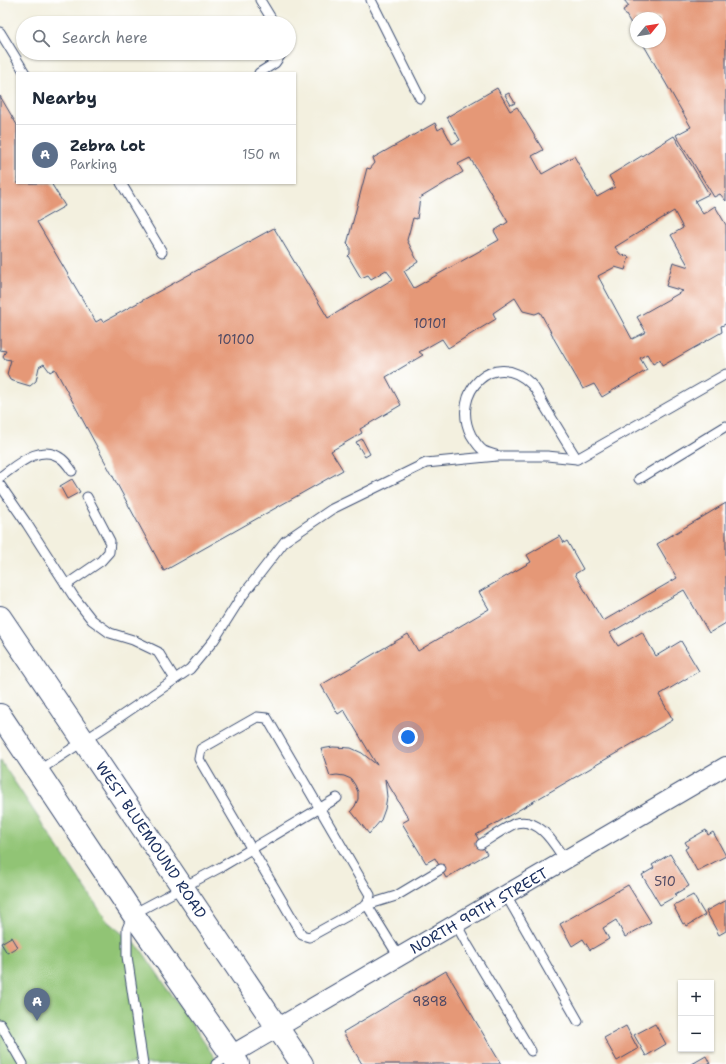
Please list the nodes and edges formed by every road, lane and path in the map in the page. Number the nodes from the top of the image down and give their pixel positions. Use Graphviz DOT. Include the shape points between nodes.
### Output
graph roads {
  1 [pos="260,0"];
  2 [pos="371,0"];
  3 [pos="270,16"];
  4 [pos="0,32"];
  5 [pos="16,58"];
  6 [pos="17,60"];
  7 [pos="277,60"];
  8 [pos="24,72"];
  9 [pos="261,72"];
  10 [pos="420,98"];
  11 [pos="122,184"];
  12 [pos="162,252"];
  13 [pos="726,374"];
  14 [pos="726,426"];
  15 [pos="497,456"];
  16 [pos="577,460"];
  17 [pos="72,471"];
  18 [pos="0,477"];
  19 [pos="639,480"];
  20 [pos="0,485"];
  21 [pos="87,497"];
  22 [pos="66,585"];
  23 [pos="0,617"];
  24 [pos="175,679"];
  25 [pos="0,715"];
  26 [pos="84,742"];
  27 [pos="726,766"];
  28 [pos="38,771"];
  29 [pos="337,798"];
  30 [pos="320,808"];
  31 [pos="481,844"];
  32 [pos="251,849"];
  33 [pos="565,860"];
  34 [pos="441,869"];
  35 [pos="183,887"];
  36 [pos="506,896"];
  37 [pos="367,905"];
  38 [pos="133,914"];
  39 [pos="456,924"];
  40 [pos="399,958"];
  41 [pos="578,1022"];
  42 [pos="0,1024"];
  43 [pos="278,1028"];
  44 [pos="531,1051"];
  45 [pos="228,1061"];
  46 [pos="23,1064"];
  47 [pos="143,1064"];
  48 [pos="302,1064"];
  1 -- 3 [label="lane"];
  2 -- 10 [label="lane"];
  4 -- 5 [label="lane"];
  6 -- 8 [label="lane"];
  7 -- 9 [label="lane"];
  11 -- 12 [label="lane"];
  13 -- 16 [label="lane"];
  14 -- 19 [label="lane"];
  15 -- 16 [label="lane" via="547,456"];
  15 -- 16 [label="lane" via="484,451 473,440 466,426 465,410 468,395 477,382 488,373 503,370 517,373 532,385"];
  15 -- 24 [label="lane" via="426,463 332,509 285,541 240,599 214,640 190,669"];
  17 -- 18 [label="lane" via="62,459 47,452 34,454"];
  20 -- 22 [label="lane"];
  21 -- 22 [label="lane" via="110,541 108,552 101,561"];
  22 -- 24 [label="lane" via="92,620 110,633 158,652"];
  23 -- 26 [label="main road, WEST BLUEMOUND ROAD"];
  24 -- 26 [label="lane"];
  25 -- 28 [label="main road"];
  26 -- 28 [label="lane"];
  26 -- 35 [label="main road, WEST BLUEMOUND ROAD"];
  27 -- 33 [label="street, NORTH 99TH STREET"];
  28 -- 38 [label="main road"];
  29 -- 30 [label="lane"];
  30 -- 32 [label="lane"];
  30 -- 32 [label="lane" via="267,718 256,716 201,749 199,759"];
  30 -- 37 [label="lane" via="370,895"];
  31 -- 33 [label="lane" via="516,823 530,823 542,829"];
  32 -- 35 [label="lane"];
  32 -- 37 [label="lane" via="302,936 309,937"];
  33 -- 36 [label="street, NORTH 99TH STREET"];
  34 -- 37 [label="lane" via="396,896"];
  35 -- 38 [label="lane"];
  35 -- 43 [label="main road, WEST BLUEMOUND ROAD"];
  36 -- 39 [label="street, NORTH 99TH STREET"];
  36 -- 41 [label="lane"];
  37 -- 40 [label="lane"];
  38 -- 45 [label="main road"];
  38 -- 47 [label="lane" via="127,929 127,956"];
  39 -- 40 [label="street, NORTH 99TH STREET"];
  39 -- 44 [label="lane"];
  40 -- 43 [label="street, NORTH 99TH STREET"];
  42 -- 46 [label="lane"];
  43 -- 45 [label="street, NORTH 99TH STREET"];
  43 -- 48 [label="main road, WEST BLUEMOUND ROAD"];
}
